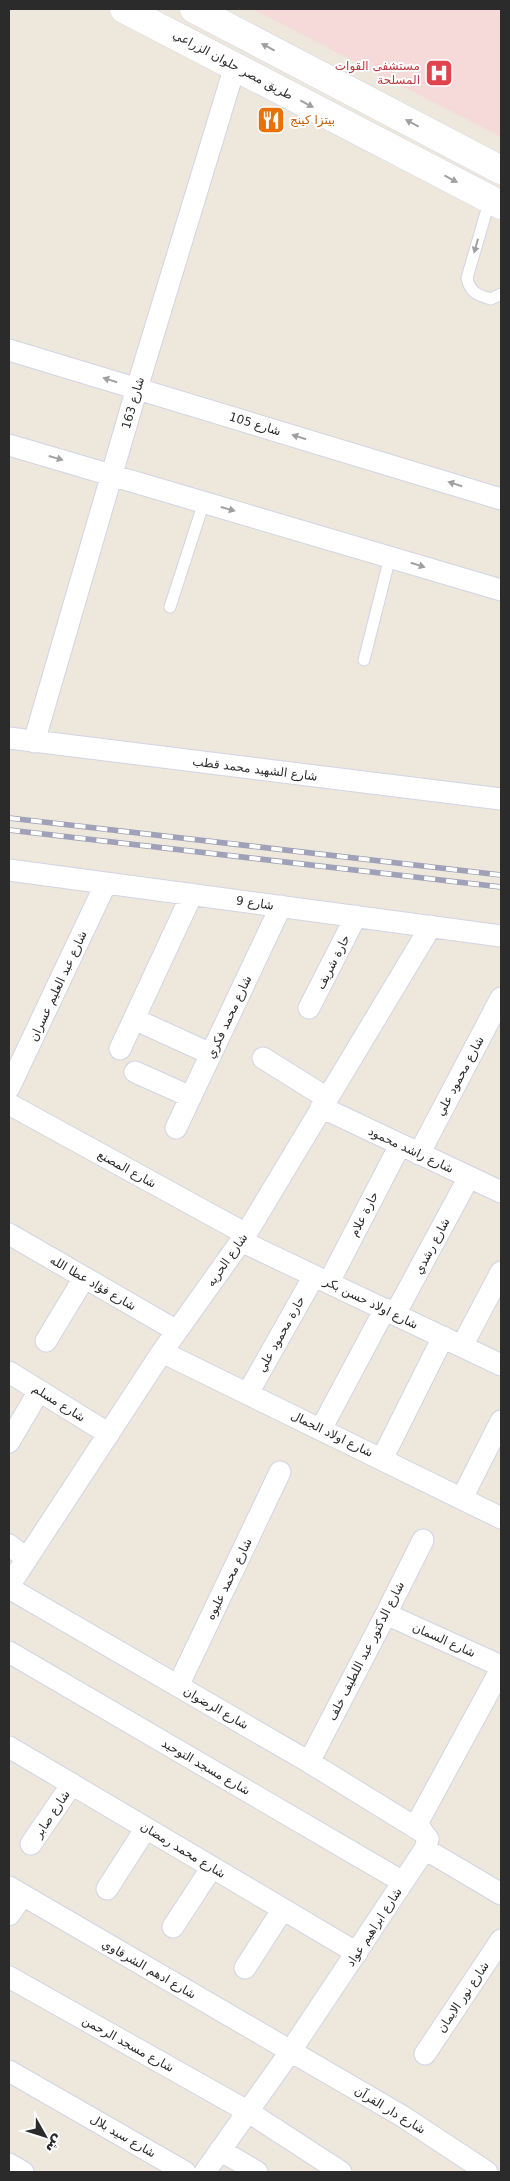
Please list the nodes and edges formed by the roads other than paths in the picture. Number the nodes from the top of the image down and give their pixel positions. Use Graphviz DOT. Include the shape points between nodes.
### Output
graph roads {
  1 [pos="124,9"];
  2 [pos="194,9"];
  3 [pos="235,66"];
  4 [pos="500,169"];
  5 [pos="495,202"];
  6 [pos="501,294"];
  7 [pos="9,350"];
  8 [pos="137,388"];
  9 [pos="9,445"];
  10 [pos="112,475"];
  11 [pos="501,498"];
  12 [pos="204,502"];
  13 [pos="390,557"];
  14 [pos="501,590"];
  15 [pos="170,607"];
  16 [pos="364,660"];
  17 [pos="9,738"];
  18 [pos="34,742"];
  19 [pos="501,799"];
  20 [pos="10,872"];
  21 [pos="106,883"];
  22 [pos="192,894"];
  23 [pos="281,906"];
  24 [pos="356,916"];
  25 [pos="431,926"];
  26 [pos="501,936"];
  27 [pos="501,998"];
  28 [pos="309,1008"];
  29 [pos="134,1019"];
  30 [pos="120,1049"];
  31 [pos="211,1054"];
  32 [pos="263,1058"];
  33 [pos="135,1072"];
  34 [pos="9,1088"];
  35 [pos="191,1097"];
  36 [pos="324,1102"];
  37 [pos="9,1104"];
  38 [pos="176,1128"];
  39 [pos="409,1149"];
  40 [pos="469,1177"];
  41 [pos="501,1192"];
  42 [pos="9,1236"];
  43 [pos="244,1237"];
  44 [pos="501,1272"];
  45 [pos="84,1278"];
  46 [pos="322,1279"];
  47 [pos="390,1312"];
  48 [pos="177,1331"];
  49 [pos="46,1340"];
  50 [pos="452,1342"];
  51 [pos="162,1352"];
  52 [pos="501,1365"];
  53 [pos="9,1372"];
  54 [pos="39,1391"];
  55 [pos="248,1393"];
  56 [pos="501,1421"];
  57 [pos="320,1429"];
  58 [pos="109,1434"];
  59 [pos="9,1442"];
  60 [pos="382,1459"];
  61 [pos="280,1472"];
  62 [pos="462,1498"];
  63 [pos="501,1518"];
  64 [pos="423,1540"];
  65 [pos="9,1545"];
  66 [pos="27,1559"];
  67 [pos="9,1587"];
  68 [pos="386,1614"];
  69 [pos="9,1652"];
  70 [pos="501,1668"];
  71 [pos="178,1686"];
  72 [pos="9,1747"];
  73 [pos="309,1762"];
  74 [pos="72,1784"];
  75 [pos="146,1828"];
  76 [pos="423,1840"];
  77 [pos="31,1844"];
  78 [pos="212,1867"];
  79 [pos="403,1882"];
  80 [pos="107,1888"];
  81 [pos="16,1891"];
  82 [pos="501,1894"];
  83 [pos="283,1909"];
  84 [pos="9,1915"];
  85 [pos="173,1927"];
  86 [pos="501,1940"];
  87 [pos="357,1953"];
  88 [pos="245,1968"];
  89 [pos="9,1977"];
  90 [pos="290,2052"];
  91 [pos="425,2054"];
  92 [pos="9,2070"];
  93 [pos="247,2111"];
  94 [pos="220,2150"];
  95 [pos="9,2164"];
  96 [pos="23,2172"];
  97 [pos="186,2172"];
  98 [pos="205,2172"];
  99 [pos="257,2172"];
  100 [pos="341,2172"];
  101 [pos="487,2172"];
  1 -- 3 [label="main road, طريق مصر حلوان الزراعي"];
  4 -- 2 [label="main road, one-way"];
  3 -- 5 [label="main road, طريق مصر حلوان الزراعي, one-way"];
  3 -- 8 [label="street, شارع 163"];
  4 -- 5 [label="main road"];
  5 -- 6 [label="lane, one-way" via="467,278 473,293 491,299"];
  8 -- 7 [label="street, شارع 105, one-way"];
  8 -- 10 [label="street, شارع 163"];
  11 -- 8 [label="street, شارع 105, one-way"];
  9 -- 10 [label="street, one-way"];
  10 -- 12 [label="street"];
  10 -- 18 [label="street, شارع 163"];
  12 -- 13 [label="street, one-way"];
  12 -- 15 [label="lane"];
  13 -- 14 [label="street, one-way"];
  13 -- 16 [label="lane"];
  17 -- 18 [label="street, شارع الشهيد محمد قطب"];
  18 -- 19 [label="street, شارع الشهيد محمد قطب"];
  20 -- 21 [label="street, شارع 9"];
  21 -- 22 [label="street, شارع 9"];
  21 -- 34 [label="street, شارع عبد العليم عسران"];
  22 -- 23 [label="street, شارع 9"];
  22 -- 29 [label="street"];
  23 -- 24 [label="street, شارع 9"];
  23 -- 31 [label="street, شارع محمد فكري"];
  24 -- 25 [label="street, شارع 9"];
  24 -- 28 [label="street, حارة شريف"];
  25 -- 26 [label="street, شارع 9"];
  25 -- 36 [label="street, شارع الحريه"];
  27 -- 39 [label="street, شارع محمود علي"];
  29 -- 30 [label="street"];
  29 -- 31 [label="street"];
  31 -- 35 [label="street, شارع محمد فكري"];
  32 -- 36 [label="street, شارع راشد محمود"];
  33 -- 35 [label="street"];
  35 -- 38 [label="street, شارع محمد فكري"];
  36 -- 39 [label="street, شارع راشد محمود"];
  36 -- 43 [label="street, شارع الحريه"];
  37 -- 43 [label="street, شارع المصنع"];
  39 -- 40 [label="street, شارع راشد محمود"];
  39 -- 46 [label="street, حارة علام"];
  40 -- 41 [label="street, شارع راشد محمود"];
  40 -- 47 [label="street, شارع رشدي"];
  42 -- 45 [label="street, شارع فؤاد عطا الله"];
  43 -- 46 [label="street, شارع اولاد حسن بكر"];
  43 -- 48 [label="street, شارع الحريه"];
  44 -- 50 [label="street"];
  45 -- 48 [label="street, شارع فؤاد عطا الله"];
  45 -- 49 [label="street"];
  46 -- 47 [label="street, شارع اولاد حسن بكر"];
  46 -- 55 [label="street, حارة محمود علي"];
  47 -- 50 [label="street, شارع اولاد حسن بكر"];
  47 -- 57 [label="street, شارع رشدي"];
  48 -- 51 [label="street, شارع الحريه"];
  50 -- 52 [label="street, شارع اولاد حسن بكر"];
  50 -- 60 [label="street"];
  51 -- 55 [label="street, شارع اولاد الجمال"];
  51 -- 58 [label="street, شارع الحريه"];
  53 -- 54 [label="street, شارع مسلم"];
  54 -- 58 [label="street, شارع مسلم"];
  54 -- 59 [label="street"];
  55 -- 57 [label="street, شارع اولاد الجمال"];
  56 -- 62 [label="street"];
  57 -- 60 [label="street, شارع اولاد الجمال"];
  58 -- 66 [label="street, شارع الحريه"];
  60 -- 62 [label="street, شارع اولاد الجمال"];
  61 -- 71 [label="street, شارع محمد عليوه"];
  62 -- 63 [label="street, شارع اولاد الجمال"];
  64 -- 68 [label="street, شارع الدكتور عبد اللطيف خلف"];
  65 -- 66 [label="street"];
  66 -- 67 [label="street, شارع الحريه"];
  67 -- 71 [label="street, شارع الرضوان"];
  68 -- 70 [label="street, شارع السمان"];
  68 -- 73 [label="street, شارع الدكتور عبد اللطيف خلف"];
  69 -- 79 [label="street, شارع مسجد التوحيد"];
  70 -- 76 [label="street, شارع ابراهيم عواد" via="419,1820"];
  71 -- 73 [label="street, شارع الرضوان"];
  72 -- 74 [label="street, شارع محمد رمضان"];
  73 -- 76 [label="street, شارع الرضوان"];
  74 -- 75 [label="street, شارع محمد رمضان"];
  74 -- 77 [label="street, شارع صابر"];
  75 -- 78 [label="street, شارع محمد رمضان"];
  75 -- 80 [label="street"];
  76 -- 79 [label="street, شارع ابراهيم عواد"];
  76 -- 82 [label="street, شارع الرضوان"];
  78 -- 83 [label="street, شارع محمد رمضان"];
  78 -- 85 [label="street"];
  79 -- 87 [label="street, شارع ابراهيم عواد"];
  81 -- 84 [label="street"];
  81 -- 90 [label="street, شارع ادهم الشرقاوي"];
  83 -- 87 [label="street, شارع محمد رمضان"];
  83 -- 88 [label="street"];
  86 -- 91 [label="street, شارع نور الايمان"];
  87 -- 90 [label="street, شارع ابراهيم عواد"];
  89 -- 93 [label="street, شارع مسجد الرحمن"];
  90 -- 93 [label="street, شارع ابراهيم عواد"];
  90 -- 101 [label="street, شارع دار القرآن" via="402,2116"];
  92 -- 97 [label="street, شارع سيد بلال"];
  93 -- 94 [label="street, شارع ابراهيم عواد"];
  93 -- 100 [label="street, شارع مسجد الرحمن"];
  94 -- 98 [label="street, شارع ابراهيم عواد"];
  94 -- 99 [label="street"];
  95 -- 96 [label="street"];
}
